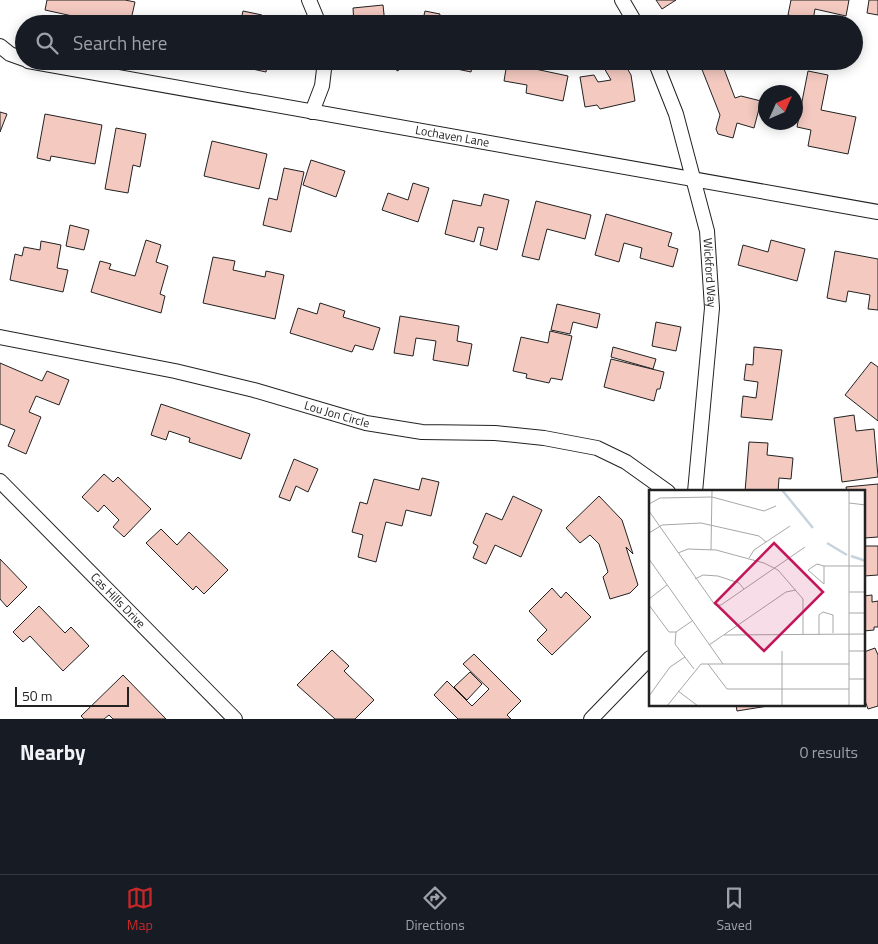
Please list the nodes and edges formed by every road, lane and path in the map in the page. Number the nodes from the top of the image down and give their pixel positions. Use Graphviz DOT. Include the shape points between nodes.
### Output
graph roads {
  1 [pos="309,0"];
  2 [pos="622,0"];
  3 [pos="315,15"];
  4 [pos="631,15"];
  5 [pos="0,46"];
  6 [pos="15,56"];
  7 [pos="78,70"];
  8 [pos="324,70"];
  9 [pos="659,70"];
  10 [pos="312,112"];
  11 [pos="694,180"];
  12 [pos="878,212"];
  13 [pos="0,337"];
  14 [pos="0,481"];
  15 [pos="665,490"];
  16 [pos="695,490"];
  17 [pos="649,659"];
  18 [pos="235,719"];
  19 [pos="591,719"];
  1 -- 3 [label="street"];
  2 -- 4 [label="street"];
  5 -- 6 [label="street"];
  7 -- 10 [label="street, Lochaven Lane"];
  8 -- 10 [label="street" via="322,86"];
  9 -- 11 [label="street, Wickford Way" via="676,114"];
  10 -- 11 [label="street, Lochaven Lane"];
  11 -- 12 [label="street, Lochaven Lane"];
  11 -- 16 [label="street, Wickford Way" via="707,231 712,308"];
  13 -- 15 [label="street, Lou Jon Circle" via="175,371 366,423 422,432 515,435 597,448 626,462"];
  14 -- 18 [label="street, Cas Hills Drive"];
  17 -- 19 [label="street"];
}
